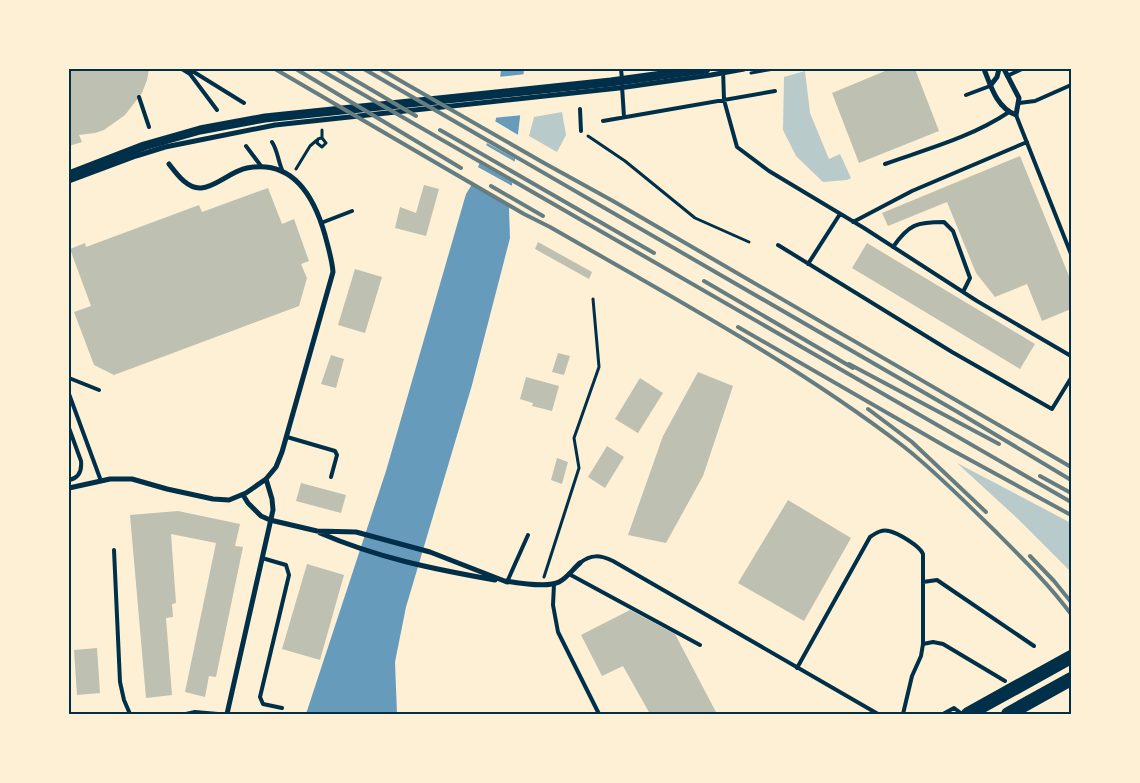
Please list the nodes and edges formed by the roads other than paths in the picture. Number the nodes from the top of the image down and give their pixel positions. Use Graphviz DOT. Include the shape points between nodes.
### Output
graph roads {
  1 [pos="182,69"];
  2 [pos="189,69"];
  3 [pos="621,69"];
  4 [pos="706,69"];
  5 [pos="724,69"];
  6 [pos="744,69"];
  7 [pos="984,69"];
  8 [pos="1000,69"];
  9 [pos="1004,69"];
  10 [pos="1022,69"];
  11 [pos="1007,76"];
  12 [pos="990,86"];
  13 [pos="1071,86"];
  14 [pos="775,91"];
  15 [pos="966,95"];
  16 [pos="139,97"];
  17 [pos="724,100"];
  18 [pos="244,103"];
  19 [pos="1019,103"];
  20 [pos="580,109"];
  21 [pos="217,110"];
  22 [pos="1009,112"];
  23 [pos="1016,115"];
  24 [pos="624,117"];
  25 [pos="603,121"];
  26 [pos="149,127"];
  27 [pos="581,131"];
  28 [pos="272,142"];
  29 [pos="1027,142"];
  30 [pos="246,146"];
  31 [pos="169,164"];
  32 [pos="885,164"];
  33 [pos="261,166"];
  34 [pos="284,172"];
  35 [pos="69,175"];
  36 [pos="69,181"];
  37 [pos="352,211"];
  38 [pos="840,214"];
  39 [pos="853,222"];
  40 [pos="321,223"];
  41 [pos="778,245"];
  42 [pos="893,247"];
  43 [pos="1071,254"];
  44 [pos="808,264"];
  45 [pos="963,292"];
  46 [pos="1071,356"];
  47 [pos="69,378"];
  48 [pos="1071,378"];
  49 [pos="100,390"];
  50 [pos="69,394"];
  51 [pos="69,428"];
  52 [pos="287,437"];
  53 [pos="331,477"];
  54 [pos="266,479"];
  55 [pos="69,480"];
  56 [pos="100,481"];
  57 [pos="69,488"];
  58 [pos="243,495"];
  59 [pos="270,520"];
  60 [pos="317,531"];
  61 [pos="528,535"];
  62 [pos="114,550"];
  63 [pos="262,558"];
  64 [pos="580,563"];
  65 [pos="569,574"];
  66 [pos="507,582"];
  67 [pos="923,582"];
  68 [pos="554,584"];
  69 [pos="923,644"];
  70 [pos="700,645"];
  71 [pos="1034,646"];
  72 [pos="1071,657"];
  73 [pos="797,668"];
  74 [pos="1071,679"];
  75 [pos="1005,681"];
  76 [pos="282,708"];
  77 [pos="130,714"];
  78 [pos="186,714"];
  79 [pos="218,714"];
  80 [pos="227,714"];
  81 [pos="599,714"];
  82 [pos="878,714"];
  83 [pos="903,714"];
  84 [pos="943,714"];
  85 [pos="962,714"];
  86 [pos="968,714"];
  87 [pos="1008,714"];
  1 -- 21 [label="lane" via="190,74"];
  2 -- 18 [label="lane"];
  3 -- 24 [label="lane"];
  4 -- 35 [label="street" via="257,120 200,130 144,146"];
  5 -- 17 [label="lane"];
  6 -- 36 [label="street" via="619,88 275,125 160,148"];
  7 -- 12 [label="street"];
  8 -- 12 [label="street"];
  9 -- 11 [label="street"];
  10 -- 11 [label="lane"];
  11 -- 19 [label="street"];
  12 -- 15 [label="lane"];
  12 -- 22 [label="street"];
  13 -- 19 [label="lane" via="1035,101"];
  14 -- 17 [label="lane"];
  16 -- 26 [label="lane"];
  17 -- 24 [label="lane"];
  17 -- 38 [label="lane" via="737,147 769,171"];
  19 -- 23 [label="street"];
  20 -- 27 [label="lane"];
  22 -- 23 [label="street"];
  22 -- 32 [label="lane" via="968,134"];
  23 -- 29 [label="lane"];
  24 -- 25 [label="lane"];
  28 -- 34 [label="lane"];
  29 -- 39 [label="lane" via="912,191"];
  29 -- 43 [label="lane"];
  30 -- 33 [label="lane"];
  31 -- 33 [label="street" via="179,177 201,189 240,169"];
  33 -- 34 [label="street"];
  34 -- 40 [label="street" via="307,192"];
  37 -- 40 [label="lane"];
  38 -- 39 [label="lane"];
  38 -- 44 [label="lane"];
  39 -- 42 [label="lane"];
  40 -- 52 [label="street" via="333,272"];
  41 -- 44 [label="lane"];
  42 -- 45 [label="lane"];
  42 -- 45 [label="lane" via="902,234 921,222 944,222 953,231 970,278"];
  44 -- 48 [label="lane" via="1052,409"];
  45 -- 46 [label="lane"];
  47 -- 49 [label="lane"];
  50 -- 56 [label="lane"];
  51 -- 55 [label="lane" via="82,467 76,478"];
  52 -- 53 [label="lane" via="335,451 337,455"];
  52 -- 54 [label="street" via="279,461"];
  54 -- 58 [label="street"];
  54 -- 59 [label="street" via="272,499"];
  56 -- 57 [label="street"];
  56 -- 58 [label="street" via="139,480 218,500"];
  58 -- 59 [label="street" via="261,516"];
  59 -- 60 [label="street"];
  59 -- 63 [label="street"];
  60 -- 66 [label="street" via="352,546 426,568"];
  60 -- 66 [label="street" via="356,532 430,552"];
  61 -- 66 [label="lane"];
  62 -- 77 [label="lane" via="120,682"];
  63 -- 76 [label="lane" via="286,565 289,575 260,697 264,704"];
  63 -- 80 [label="street"];
  64 -- 65 [label="street"];
  64 -- 73 [label="lane" via="594,556 613,561"];
  65 -- 68 [label="street"];
  65 -- 70 [label="lane"];
  66 -- 68 [label="street"];
  67 -- 69 [label="lane"];
  67 -- 71 [label="lane" via="937,580"];
  67 -- 73 [label="lane" via="921,549 892,532 875,533"];
  68 -- 81 [label="lane" via="553,605 558,632"];
  69 -- 75 [label="lane" via="943,644"];
  69 -- 83 [label="lane"];
  72 -- 86 [label="highway"];
  73 -- 82 [label="lane"];
  74 -- 87 [label="highway"];
  78 -- 79 [label="lane"];
  84 -- 85 [label="lane" via="954,708"];
}
